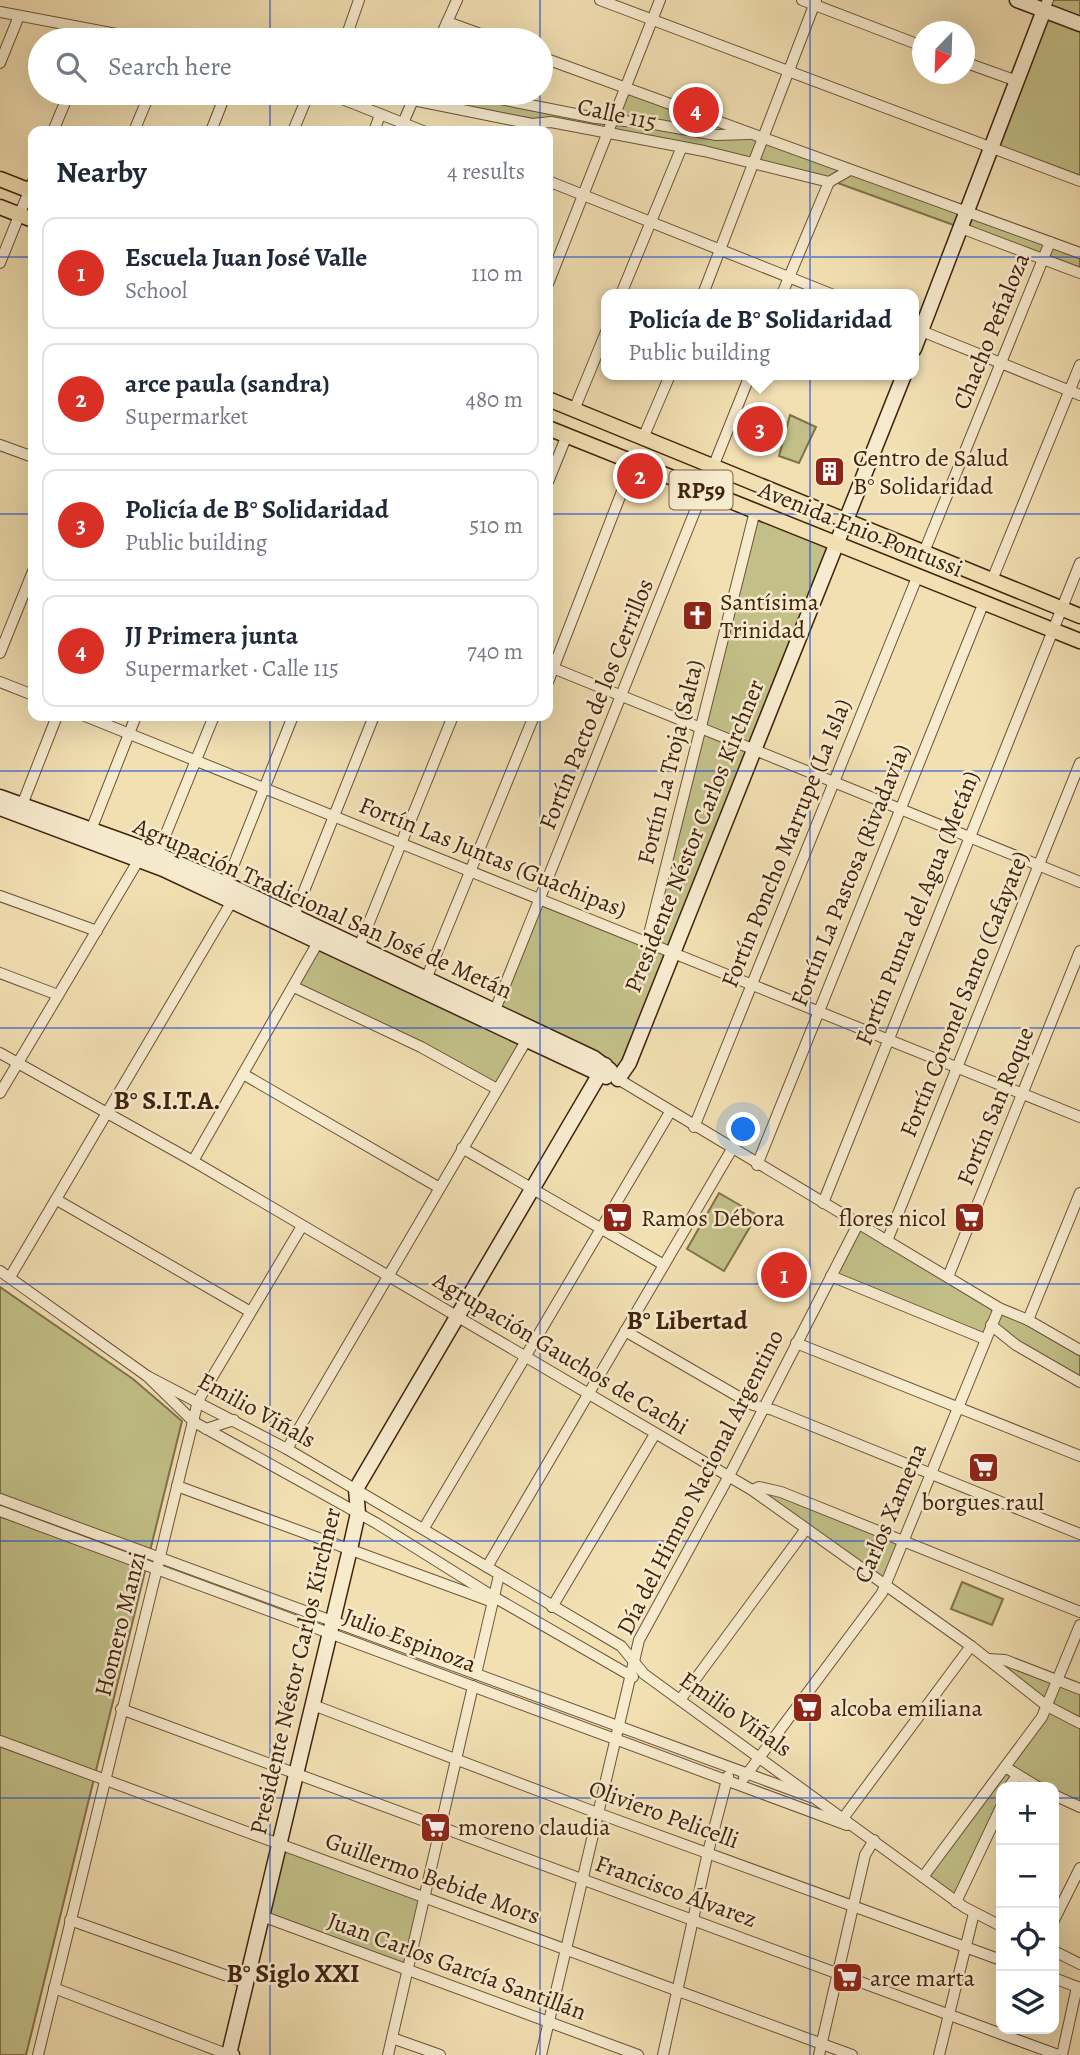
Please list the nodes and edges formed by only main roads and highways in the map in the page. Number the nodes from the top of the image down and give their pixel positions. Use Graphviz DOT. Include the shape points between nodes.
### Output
graph roads {
  1 [pos="0,179"];
  2 [pos="28,187"];
  3 [pos="0,207"];
  4 [pos="26,217"];
  5 [pos="553,401"];
  6 [pos="553,430"];
  7 [pos="1080,616"];
  8 [pos="1080,641"];
  1 -- 2 [label="main road"];
  3 -- 4 [label="main road"];
  5 -- 7 [label="main road, Avenida Enio Pontussi / RP59"];
  6 -- 8 [label="main road, Avenida Enio Pontussi / RP59"];
}
